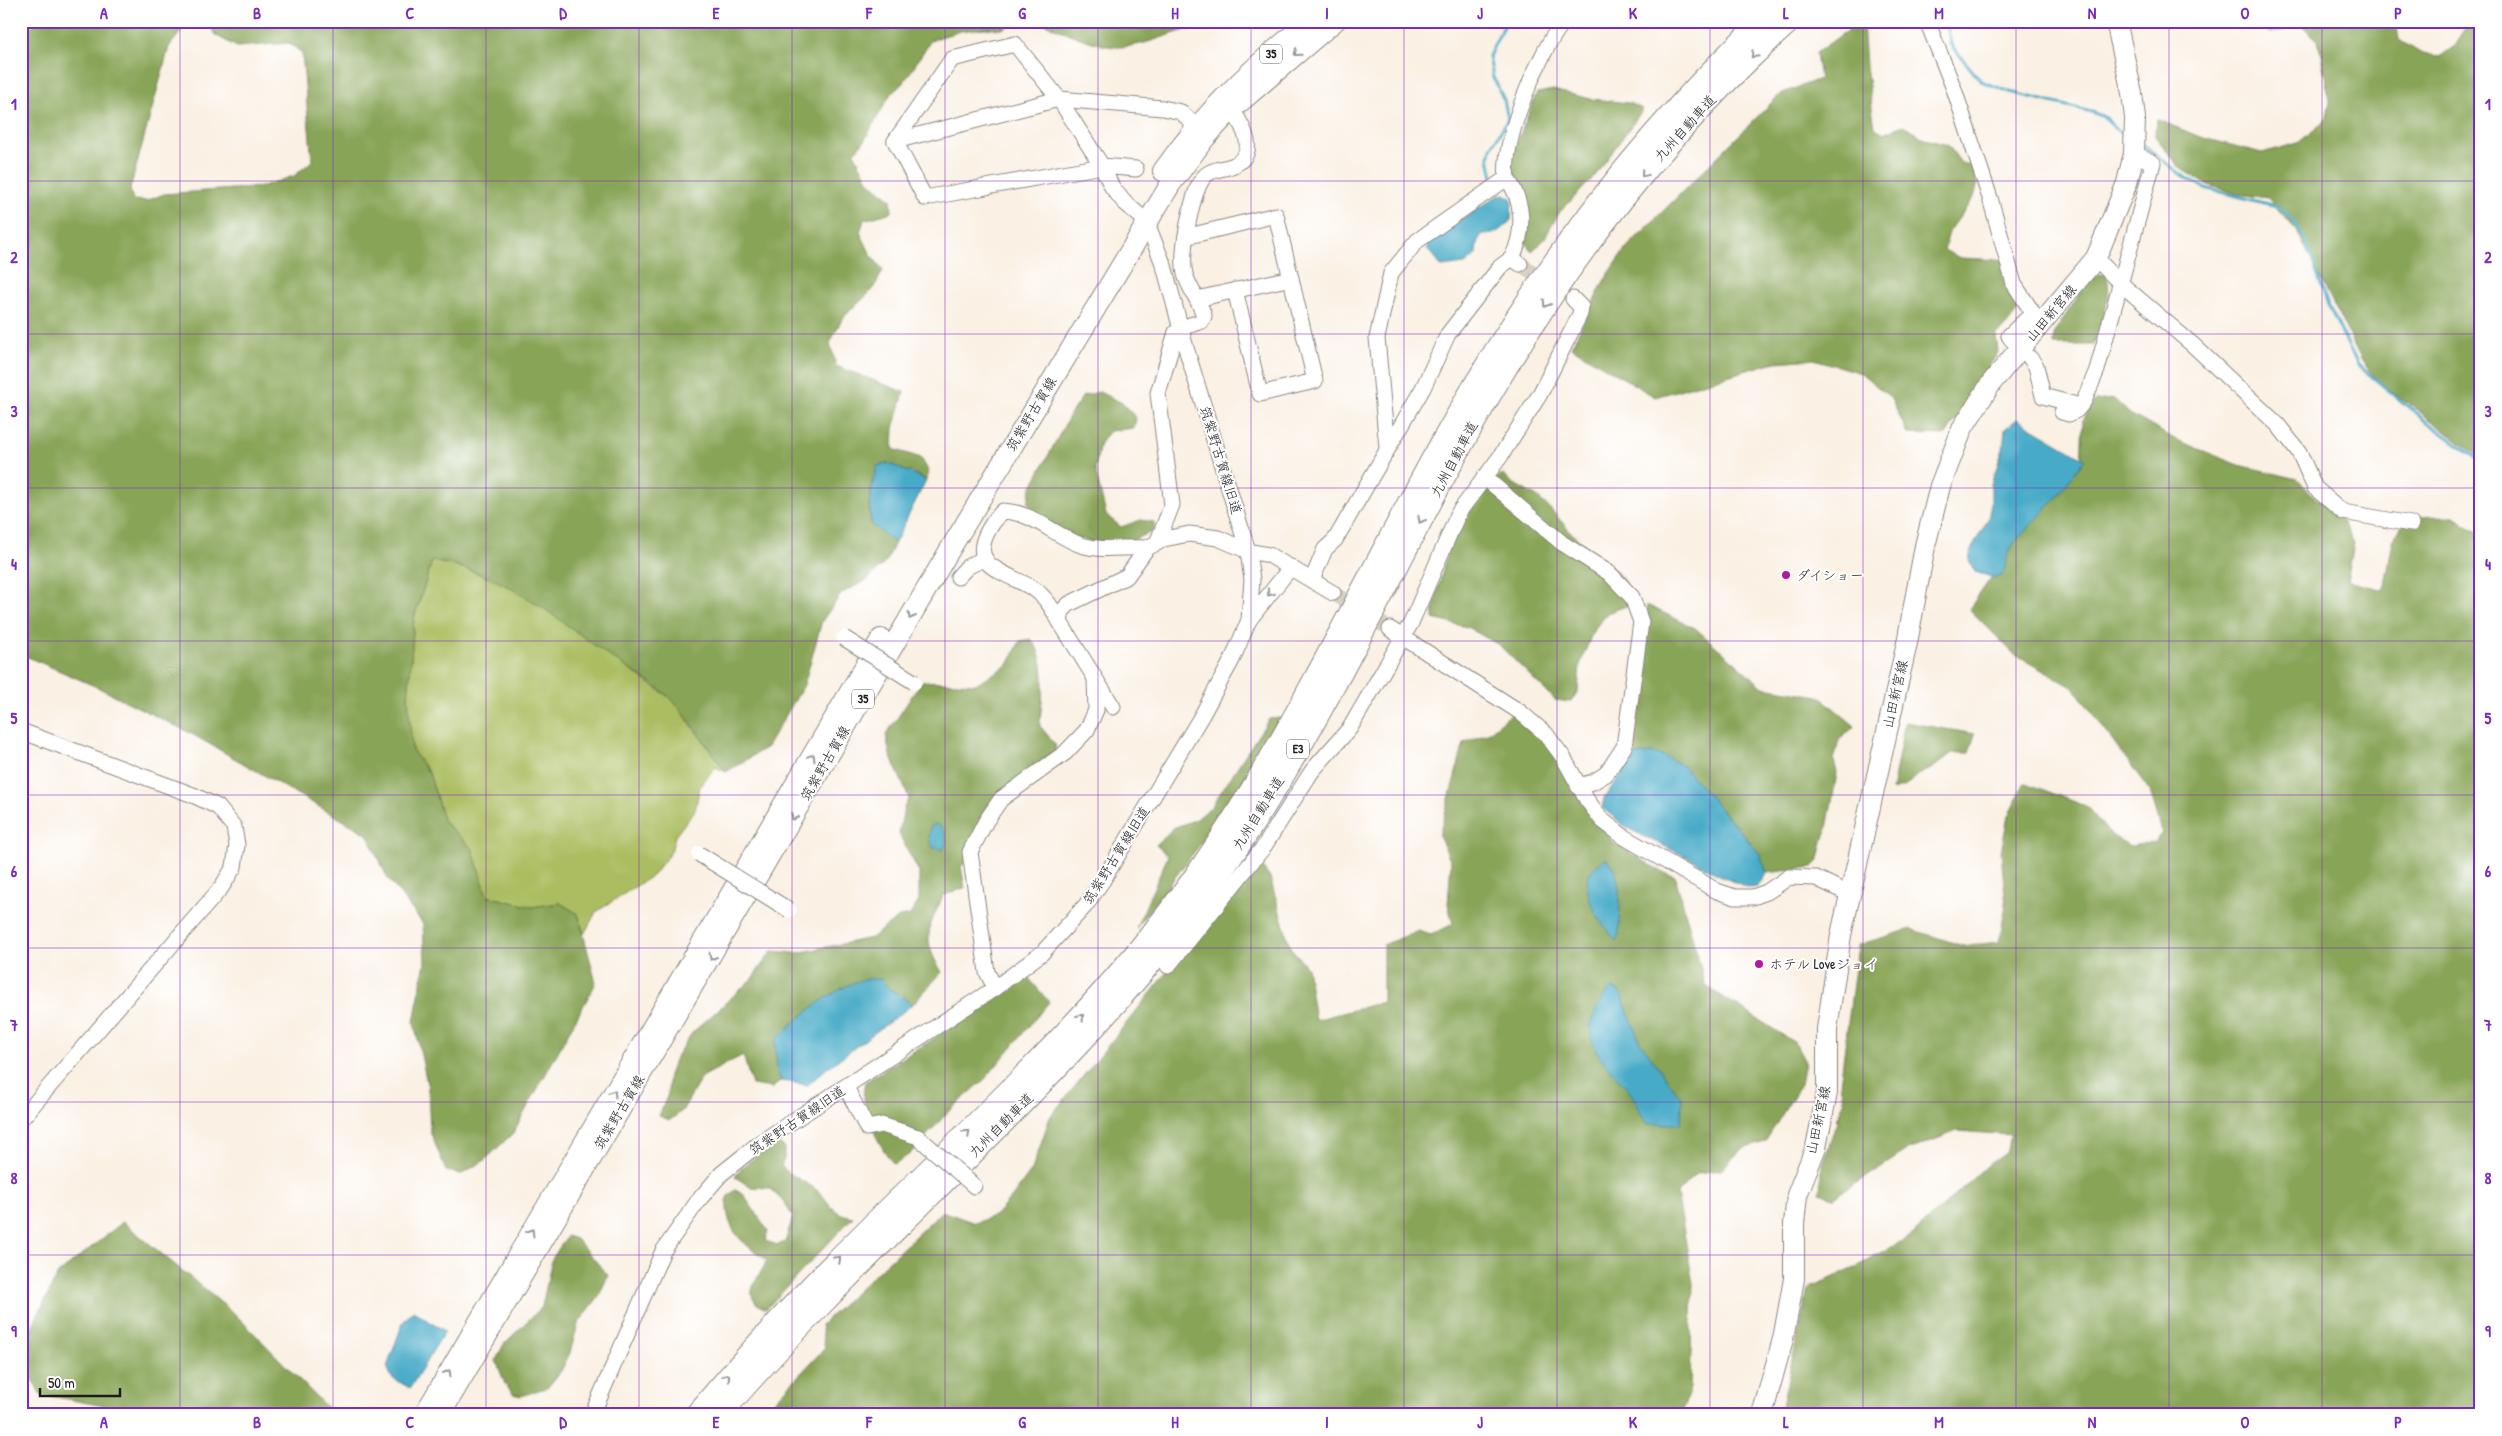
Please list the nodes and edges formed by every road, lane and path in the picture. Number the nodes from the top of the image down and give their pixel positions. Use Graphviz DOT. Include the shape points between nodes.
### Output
graph roads {
  1 [pos="1310,21"];
  2 [pos="1334,21"];
  3 [pos="1564,21"];
  4 [pos="1762,21"];
  5 [pos="1790,21"];
  6 [pos="1927,21"];
  7 [pos="2116,21"];
  8 [pos="1059,99"];
  9 [pos="1232,109"];
  10 [pos="1197,127"];
  11 [pos="895,141"];
  12 [pos="2134,153"];
  13 [pos="1102,166"];
  14 [pos="1136,169"];
  15 [pos="1507,178"];
  16 [pos="1141,217"];
  17 [pos="1186,234"];
  18 [pos="2096,258"];
  19 [pos="1291,278"];
  20 [pos="2120,283"];
  21 [pos="1235,290"];
  22 [pos="1198,299"];
  23 [pos="1573,299"];
  24 [pos="1181,328"];
  25 [pos="2012,340"];
  26 [pos="2030,358"];
  27 [pos="2080,406"];
  28 [pos="2062,412"];
  29 [pos="1387,448"];
  30 [pos="1484,477"];
  31 [pos="2411,524"];
  32 [pos="1152,546"];
  33 [pos="1248,551"];
  34 [pos="985,558"];
  35 [pos="1291,566"];
  36 [pos="958,577"];
  37 [pos="1312,580"];
  38 [pos="1333,593"];
  39 [pos="1249,620"];
  40 [pos="1060,622"];
  41 [pos="1396,633"];
  42 [pos="844,638"];
  43 [pos="1095,678"];
  44 [pos="914,682"];
  45 [pos="1113,707"];
  46 [pos="21,731"];
  47 [pos="1578,786"];
  48 [pos="699,854"];
  49 [pos="1849,894"];
  50 [pos="789,910"];
  51 [pos="1168,966"];
  52 [pos="995,988"];
  53 [pos="846,1087"];
  54 [pos="21,1119"];
  55 [pos="969,1181"];
  56 [pos="424,1415"];
  57 [pos="440,1415"];
  58 [pos="592,1415"];
  59 [pos="696,1415"];
  60 [pos="720,1415"];
  61 [pos="1762,1415"];
  1 -- 10 [label="main road, 筑紫野古賀線 / 35" via="1233,88"];
  2 -- 9 [label="main road, 筑紫野古賀線 / 35, one-way"];
  3 -- 15 [label="street" via="1541,54 1518,114 1507,150"];
  59 -- 4 [label="highway, 九州自動車道 / E3, one-way" via="831,1266 1079,1020 1194,878 1290,728 1449,428 1533,291 1630,162 1688,96"];
  5 -- 60 [label="highway, 九州自動車道 / E3, one-way" via="1698,112 1595,234 1549,298 1463,441 1319,714 1208,889 1151,963 1078,1047 835,1289"];
  6 -- 25 [label="street" via="1954,89 2014,284 2033,313 2009,336"];
  7 -- 12 [label="main road, 山田新宮線" via="2136,118"];
  8 -- 10 [label="street" via="1163,108 1181,112"];
  8 -- 11 [label="street"];
  8 -- 11 [label="street, 筑紫野古賀線旧道" via="1015,44 952,59"];
  8 -- 13 [label="street, 筑紫野古賀線旧道"];
  9 -- 16 [label="main road, 筑紫野古賀線 / 35"];
  9 -- 17 [label="street" via="1243,126 1248,146 1244,156 1235,164 1209,172 1202,180"];
  10 -- 16 [label="main road, 筑紫野古賀線 / 35" via="1179,149"];
  11 -- 13 [label="street" via="925,198"];
  12 -- 18 [label="main road, 山田新宮線" via="2127,183"];
  12 -- 20 [label="street" via="2153,163"];
  13 -- 14 [label="street"];
  13 -- 16 [label="street, 筑紫野古賀線旧道" via="1112,187"];
  15 -- 29 [label="street" via="1516,191 1522,215 1516,261 1500,267 1458,319 1423,388"];
  15 -- 29 [label="street" via="1417,242 1391,273 1377,338"];
  16 -- 24 [label="street, 筑紫野古賀線旧道" via="1164,266"];
  56 -- 16 [label="main road, 筑紫野古賀線 / 35, one-way" via="928,561"];
  16 -- 57 [label="main road, 筑紫野古賀線 / 35, one-way"];
  17 -- 19 [label="street" via="1276,215"];
  17 -- 22 [label="street" via="1185,274"];
  18 -- 20 [label="street"];
  18 -- 49 [label="main road, 山田新宮線" via="1992,382 1964,427 1940,486 1924,546 1906,643"];
  19 -- 21 [label="street"];
  19 -- 21 [label="street" via="1315,381 1260,394"];
  20 -- 27 [label="street" via="2096,370"];
  20 -- 31 [label="street" via="2278,425 2299,452 2315,488 2343,512"];
  21 -- 22 [label="street"];
  22 -- 24 [label="street" via="1204,316 1202,321"];
  23 -- 30 [label="street" via="1581,307 1580,314 1548,378 1500,457"];
  24 -- 32 [label="street" via="1176,332 1158,393 1172,505"];
  24 -- 33 [label="street, 筑紫野古賀線旧道"];
  26 -- 27 [label="street" via="2036,366 2043,396"];
  27 -- 28 [label="street" via="2069,414"];
  29 -- 37 [label="street" via="1335,540 1325,549"];
  30 -- 41 [label="street" via="1459,512 1411,623"];
  30 -- 47 [label="street" via="1562,543 1609,573 1632,597 1641,622 1624,747 1606,774"];
  32 -- 33 [label="street" via="1189,534 1218,538"];
  32 -- 34 [label="street" via="1107,550 1083,545 1024,515 1003,511 994,520 983,542"];
  32 -- 40 [label="street" via="1126,576 1069,604 1062,611"];
  33 -- 35 [label="street" via="1269,555"];
  33 -- 39 [label="street, 筑紫野古賀線旧道" via="1252,580"];
  34 -- 36 [label="street" via="967,567"];
  34 -- 40 [label="street" via="1036,590 1052,607"];
  35 -- 37 [label="street"];
  35 -- 39 [label="street, one-way"];
  37 -- 38 [label="street"];
  39 -- 52 [label="street, 筑紫野古賀線旧道" via="1232,660 1202,715 1086,905 1042,953"];
  40 -- 43 [label="street"];
  41 -- 47 [label="street" via="1526,718 1563,757"];
  41 -- 51 [label="street" via="1373,692 1350,728 1312,771 1263,848"];
  42 -- 44 [label="street, bridge"];
  43 -- 45 [label="street"];
  43 -- 52 [label="street" via="1096,710 1087,730 1065,753 1001,799 970,852 987,972"];
  46 -- 54 [label="street" via="218,807 234,827 237,845 234,867 221,888"];
  47 -- 49 [label="street" via="1602,820 1624,837 1717,891 1735,897 1753,897 1789,877 1816,878"];
  48 -- 50 [label="street, bridge"];
  49 -- 61 [label="main road, 山田新宮線" via="1827,1029 1827,1093 1816,1146 1797,1195 1794,1279 1783,1339"];
  52 -- 53 [label="street, 筑紫野古賀線旧道"];
  53 -- 55 [label="street, bridge" via="867,1128 882,1126 918,1137"];
  53 -- 58 [label="street, 筑紫野古賀線旧道" via="761,1142 721,1174 698,1201 663,1251"];
}
